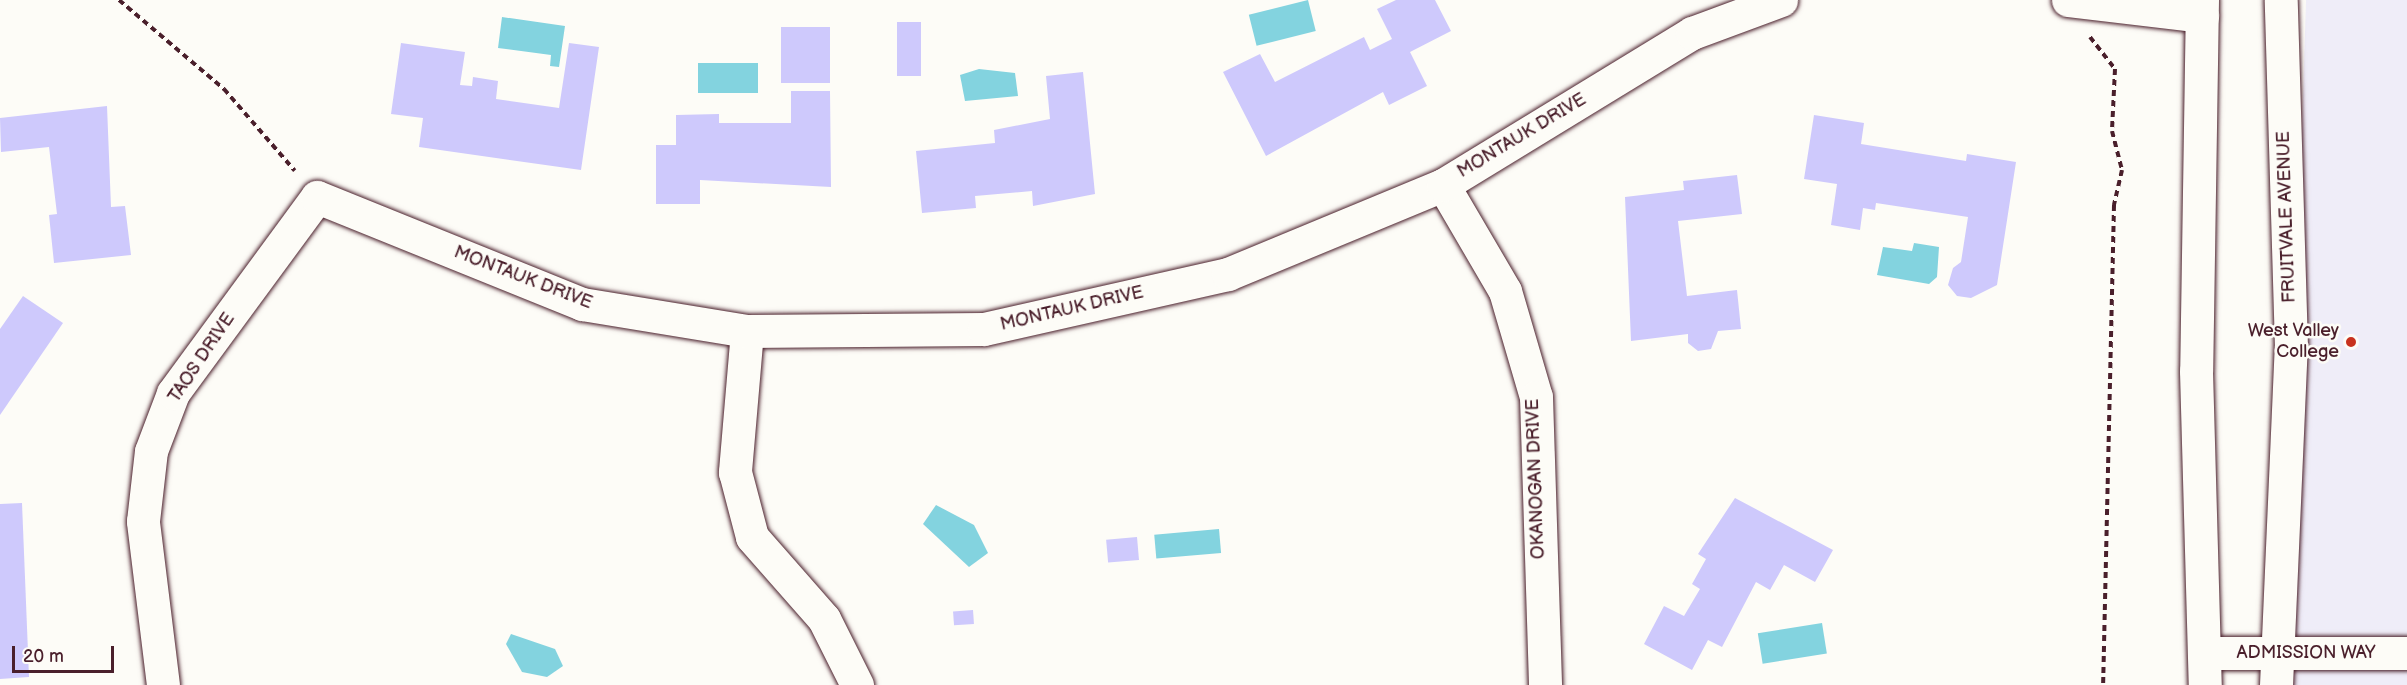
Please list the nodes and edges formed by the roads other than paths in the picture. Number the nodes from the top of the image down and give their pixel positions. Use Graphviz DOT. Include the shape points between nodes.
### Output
graph roads {
  1 [pos="1781,0"];
  2 [pos="2281,0"];
  3 [pos="2082,2"];
  4 [pos="2202,8"];
  5 [pos="1443,184"];
  6 [pos="317,197"];
  7 [pos="747,331"];
  8 [pos="2204,653"];
  9 [pos="2407,653"];
  10 [pos="2277,669"];
  11 [pos="163,685"];
  12 [pos="856,685"];
  13 [pos="1545,685"];
  14 [pos="2205,685"];
  1 -- 5 [label="street, MONTAUK DRIVE" via="1692,33"];
  2 -- 10 [label="street, FRUITVALE AVENUE" via="2290,347"];
  3 -- 4 [label="street"];
  4 -- 8 [label="street" via="2196,371"];
  5 -- 7 [label="street, MONTAUK DRIVE" via="1228,274 984,328"];
  5 -- 13 [label="street, OKANOGAN DRIVE" via="1504,291 1536,397"];
  6 -- 7 [label="street, MONTAUK DRIVE" via="582,304"];
  6 -- 11 [label="street, TAOS DRIVE" via="173,393 151,451 143,521"];
  7 -- 12 [label="street" via="735,472 753,537 824,619"];
  8 -- 10 [label="street, ADMISSION WAY"];
  8 -- 14 [label="street"];
  9 -- 10 [label="street, ADMISSION WAY"];
}
